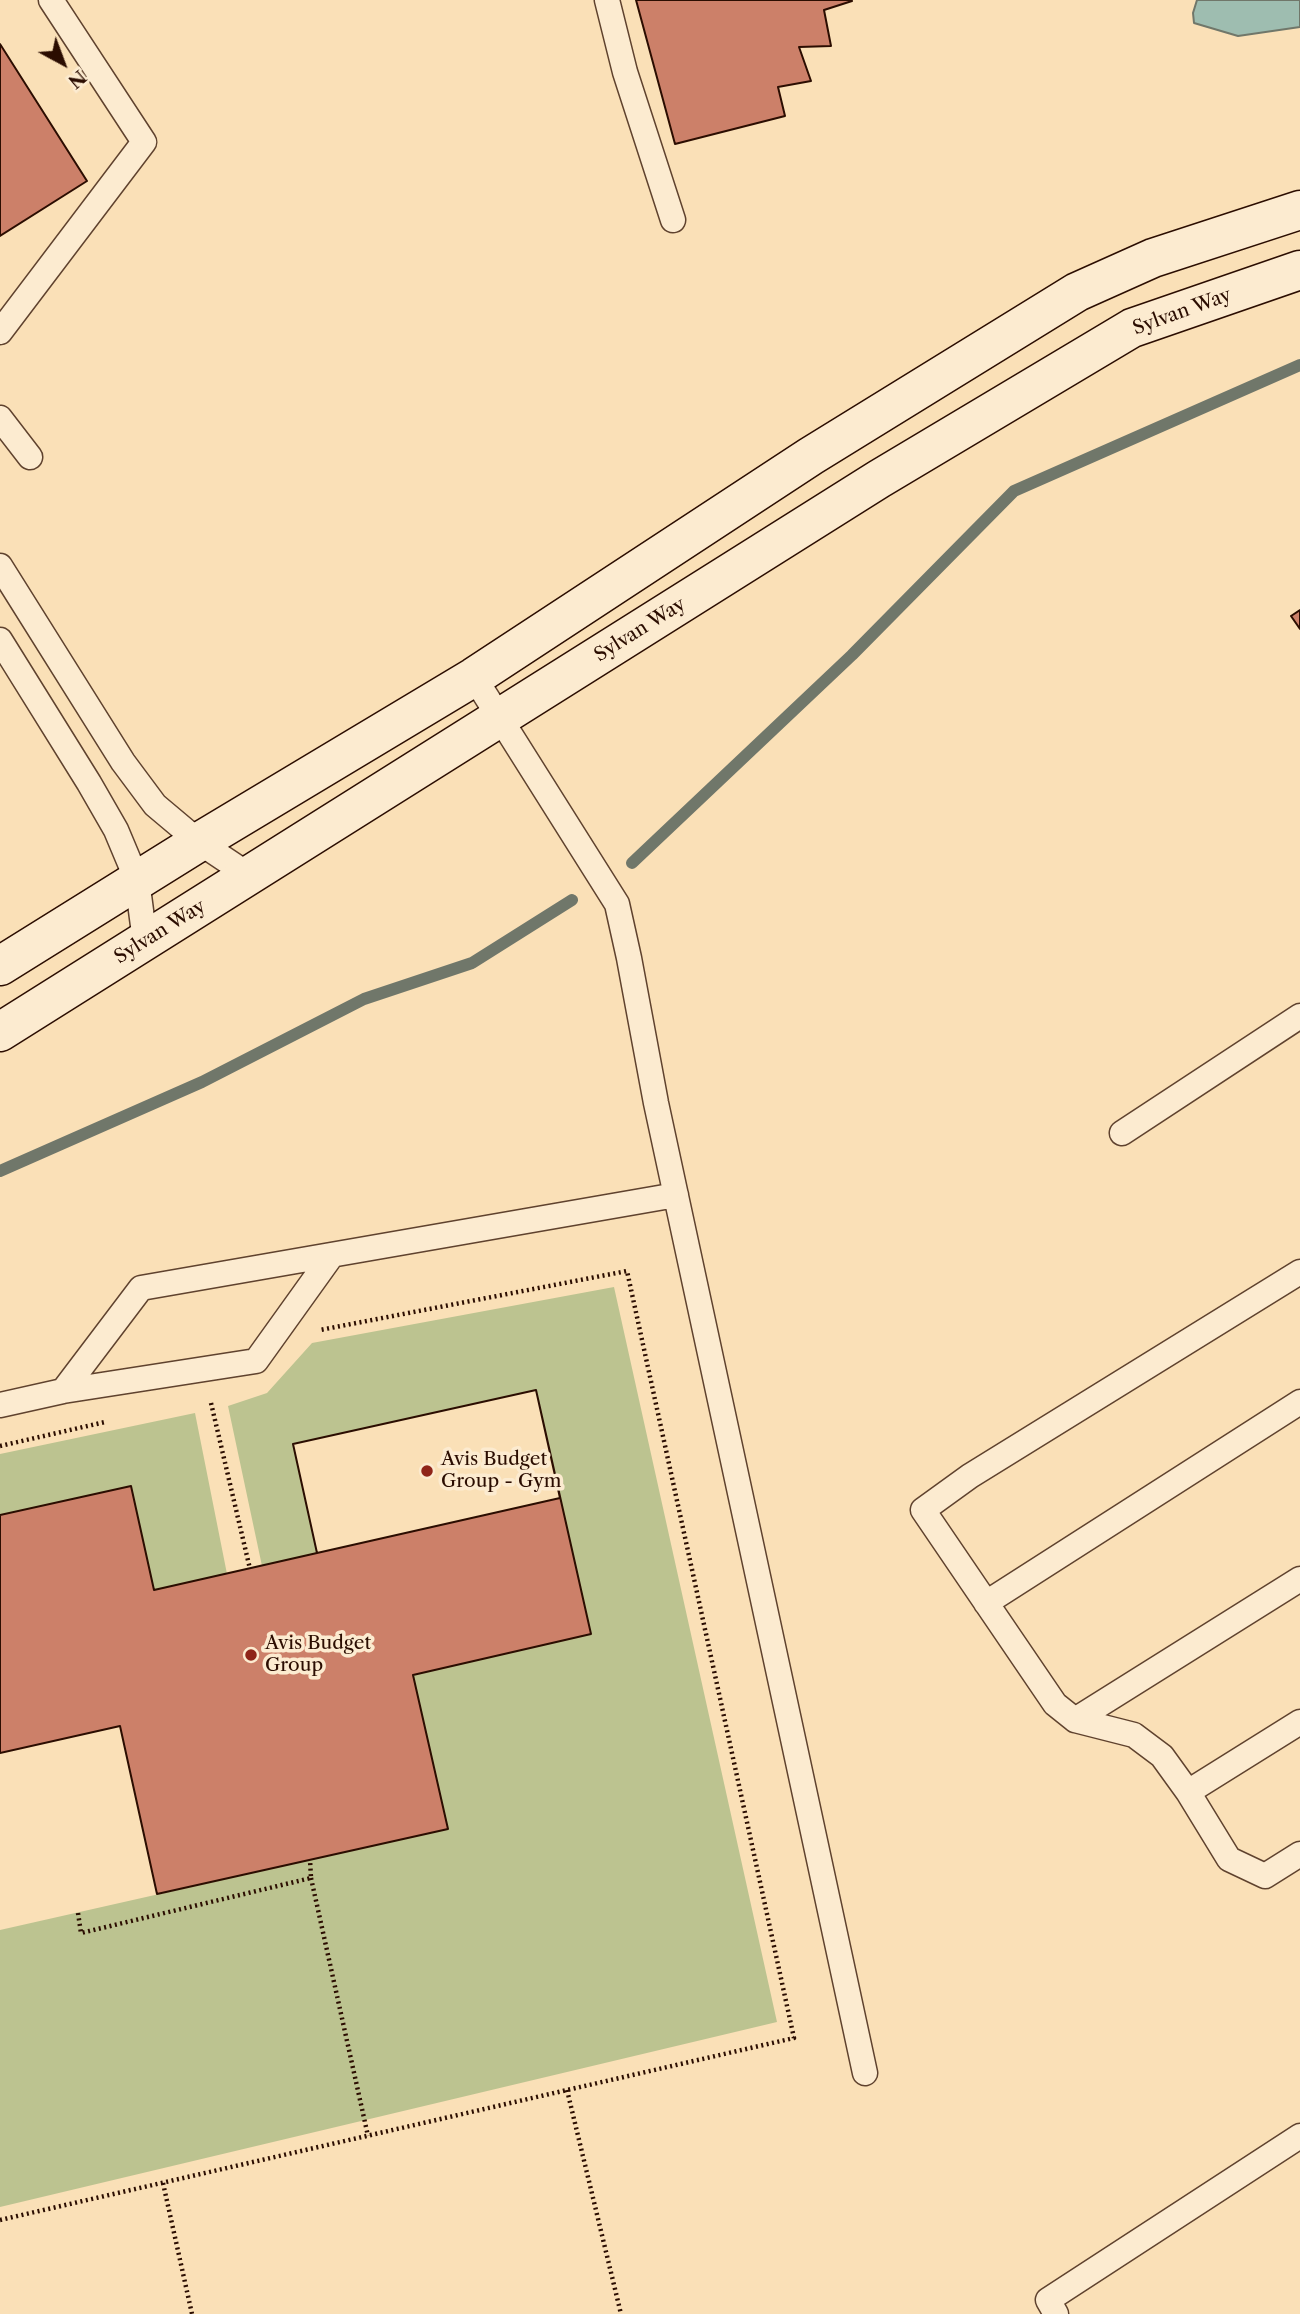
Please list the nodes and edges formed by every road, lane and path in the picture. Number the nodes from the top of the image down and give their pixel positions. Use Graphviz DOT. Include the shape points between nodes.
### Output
graph roads {
  1 [pos="51,0"];
  2 [pos="607,0"];
  3 [pos="1300,210"];
  4 [pos="673,220"];
  5 [pos="1300,270"];
  6 [pos="0,332"];
  7 [pos="0,418"];
  8 [pos="30,457"];
  9 [pos="0,565"];
  10 [pos="0,640"];
  11 [pos="474,677"];
  12 [pos="500,719"];
  13 [pos="199,842"];
  14 [pos="250,876"];
  15 [pos="137,880"];
  16 [pos="145,941"];
  17 [pos="0,966"];
  18 [pos="1300,1016"];
  19 [pos="0,1032"];
  20 [pos="1122,1133"];
  21 [pos="676,1195"];
  22 [pos="332,1255"];
  23 [pos="1300,1272"];
  24 [pos="309,1332"];
  25 [pos="63,1391"];
  26 [pos="210,1399"];
  27 [pos="1300,1402"];
  28 [pos="0,1405"];
  29 [pos="118,1420"];
  30 [pos="0,1446"];
  31 [pos="250,1569"];
  32 [pos="1300,1579"];
  33 [pos="986,1603"];
  34 [pos="1075,1720"];
  35 [pos="1300,1722"];
  36 [pos="1188,1791"];
  37 [pos="1300,1854"];
  38 [pos="310,1860"];
  39 [pos="311,1878"];
  40 [pos="78,1913"];
  41 [pos="865,2073"];
  42 [pos="567,2090"];
  43 [pos="368,2136"];
  44 [pos="1300,2136"];
  45 [pos="163,2183"];
  46 [pos="0,2220"];
  47 [pos="192,2314"];
  48 [pos="621,2314"];
  49 [pos="1056,2314"];
  1 -- 6 [label="lane" via="144,142"];
  2 -- 4 [label="lane"];
  3 -- 11 [label="street" via="1153,258 1077,292 811,456"];
  5 -- 12 [label="street, Sylvan Way" via="1132,328 879,480"];
  7 -- 8 [label="lane"];
  9 -- 13 [label="lane" via="123,762 155,804"];
  10 -- 15 [label="lane" via="116,830"];
  11 -- 12 [label="lane"];
  11 -- 13 [label="street"];
  12 -- 14 [label="street, Sylvan Way"];
  12 -- 21 [label="lane" via="617,904"];
  13 -- 14 [label="lane"];
  13 -- 15 [label="street"];
  14 -- 16 [label="street, Sylvan Way"];
  15 -- 16 [label="lane"];
  15 -- 17 [label="street"];
  16 -- 19 [label="street, Sylvan Way"];
  18 -- 20 [label="lane"];
  21 -- 22 [label="lane"];
  21 -- 41 [label="lane"];
  22 -- 25 [label="lane" via="141,1288"];
  22 -- 25 [label="lane" via="256,1361"];
  23 -- 33 [label="lane" via="970,1476 923,1510"];
  24 -- 42 [label="path" via="627,1270 794,2038"];
  25 -- 28 [label="lane"];
  26 -- 31 [label="path"];
  27 -- 33 [label="lane"];
  29 -- 30 [label="path"];
  32 -- 34 [label="lane"];
  33 -- 34 [label="lane" via="1055,1704"];
  34 -- 36 [label="lane" via="1134,1735 1162,1756"];
  35 -- 36 [label="lane"];
  36 -- 37 [label="lane" via="1229,1859 1265,1876"];
  38 -- 39 [label="path"];
  39 -- 40 [label="path" via="81,1933"];
  39 -- 43 [label="path"];
  42 -- 43 [label="path"];
  42 -- 48 [label="path"];
  43 -- 45 [label="path"];
  44 -- 49 [label="lane" via="1048,2300"];
  45 -- 46 [label="path"];
  45 -- 47 [label="path"];
}
